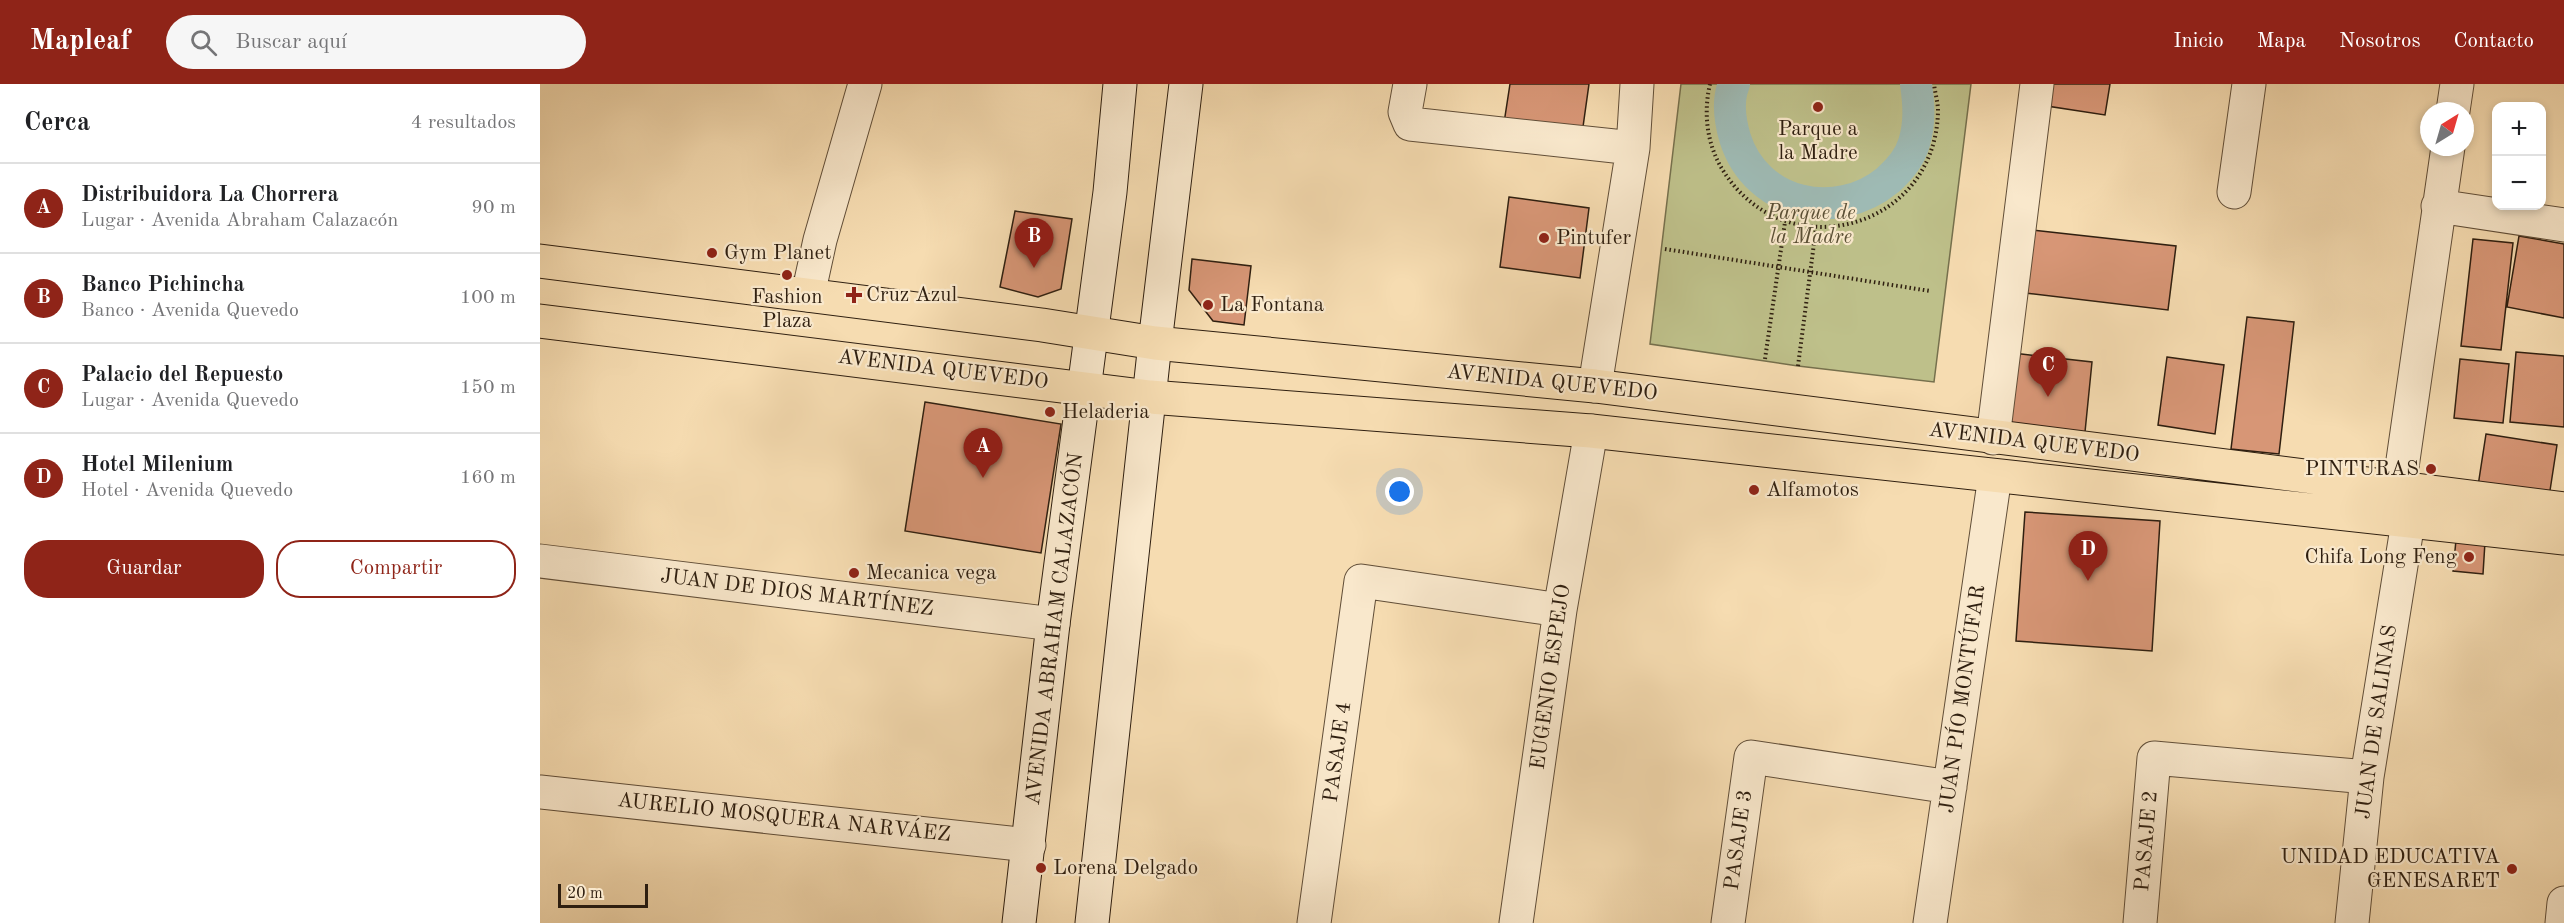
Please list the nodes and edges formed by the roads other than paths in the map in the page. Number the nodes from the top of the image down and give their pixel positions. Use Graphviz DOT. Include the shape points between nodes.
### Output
graph roads {
  1 [pos="865,84"];
  2 [pos="1120,84"];
  3 [pos="1186,84"];
  4 [pos="1410,84"];
  5 [pos="1638,84"];
  6 [pos="2037,84"];
  7 [pos="2249,84"];
  8 [pos="2457,84"];
  9 [pos="2454,102"];
  10 [pos="1633,148"];
  11 [pos="2446,156"];
  12 [pos="2234,192"];
  13 [pos="2438,206"];
  14 [pos="2564,225"];
  15 [pos="540,261"];
  16 [pos="808,296"];
  17 [pos="540,321"];
  18 [pos="1092,333"];
  19 [pos="1155,343"];
  20 [pos="1595,386"];
  21 [pos="1085,388"];
  22 [pos="1150,397"];
  23 [pos="1591,431"];
  24 [pos="1993,438"];
  25 [pos="1995,476"];
  26 [pos="2399,488"];
  27 [pos="2564,509"];
  28 [pos="2408,522"];
  29 [pos="2564,538"];
  30 [pos="540,561"];
  31 [pos="1560,610"];
  32 [pos="1053,624"];
  33 [pos="2367,777"];
  34 [pos="1950,787"];
  35 [pos="540,792"];
  36 [pos="1029,845"];
  37 [pos="2564,903"];
  38 [pos="1019,923"];
  39 [pos="1092,923"];
  40 [pos="1314,923"];
  41 [pos="1516,923"];
  42 [pos="1728,923"];
  43 [pos="1930,923"];
  44 [pos="2140,923"];
  45 [pos="2352,923"];
  46 [pos="2562,923"];
  1 -- 16 [label="street"];
  2 -- 18 [label="street, AVENIDA ABRAHAM CALAZACÓN"];
  3 -- 19 [label="street"];
  4 -- 10 [label="street" via="1405,112 1410,124"];
  5 -- 10 [label="street"];
  6 -- 24 [label="street"];
  7 -- 12 [label="street"];
  8 -- 9 [label="street"];
  10 -- 20 [label="street"];
  11 -- 13 [label="street"];
  13 -- 14 [label="street"];
  13 -- 26 [label="street"];
  15 -- 16 [label="main road, AVENIDA QUEVEDO"];
  16 -- 18 [label="main road, AVENIDA QUEVEDO"];
  17 -- 21 [label="main road, AVENIDA QUEVEDO"];
  18 -- 19 [label="main road, AVENIDA QUEVEDO"];
  18 -- 21 [label="street, AVENIDA ABRAHAM CALAZACÓN"];
  19 -- 20 [label="main road, AVENIDA QUEVEDO"];
  19 -- 22 [label="street"];
  20 -- 24 [label="main road, AVENIDA QUEVEDO"];
  21 -- 22 [label="main road, AVENIDA QUEVEDO"];
  21 -- 32 [label="street, AVENIDA ABRAHAM CALAZACÓN"];
  22 -- 23 [label="main road, AVENIDA QUEVEDO"];
  22 -- 39 [label="street"];
  23 -- 25 [label="main road, AVENIDA QUEVEDO"];
  23 -- 31 [label="street, EUGENIO ESPEJO"];
  24 -- 26 [label="main road, AVENIDA QUEVEDO"];
  25 -- 28 [label="main road, AVENIDA QUEVEDO"];
  25 -- 34 [label="street, JUAN PÍO MONTÚFAR"];
  26 -- 27 [label="main road, AVENIDA QUEVEDO"];
  28 -- 29 [label="main road, AVENIDA QUEVEDO"];
  28 -- 33 [label="street, JUAN DE SALINAS"];
  30 -- 32 [label="street, JUAN DE DIOS MARTÍNEZ"];
  31 -- 40 [label="street, PASAJE 4" via="1361,582"];
  31 -- 41 [label="street, EUGENIO ESPEJO"];
  32 -- 36 [label="street, AVENIDA ABRAHAM CALAZACÓN"];
  33 -- 44 [label="street, PASAJE 2" via="2154,758"];
  33 -- 45 [label="street, JUAN DE SALINAS"];
  34 -- 42 [label="street, PASAJE 3" via="1751,758"];
  34 -- 43 [label="street, JUAN PÍO MONTÚFAR"];
  35 -- 36 [label="street, AURELIO MOSQUERA NARVÁEZ"];
  36 -- 38 [label="street, AVENIDA ABRAHAM CALAZACÓN"];
  37 -- 46 [label="street"];
}
